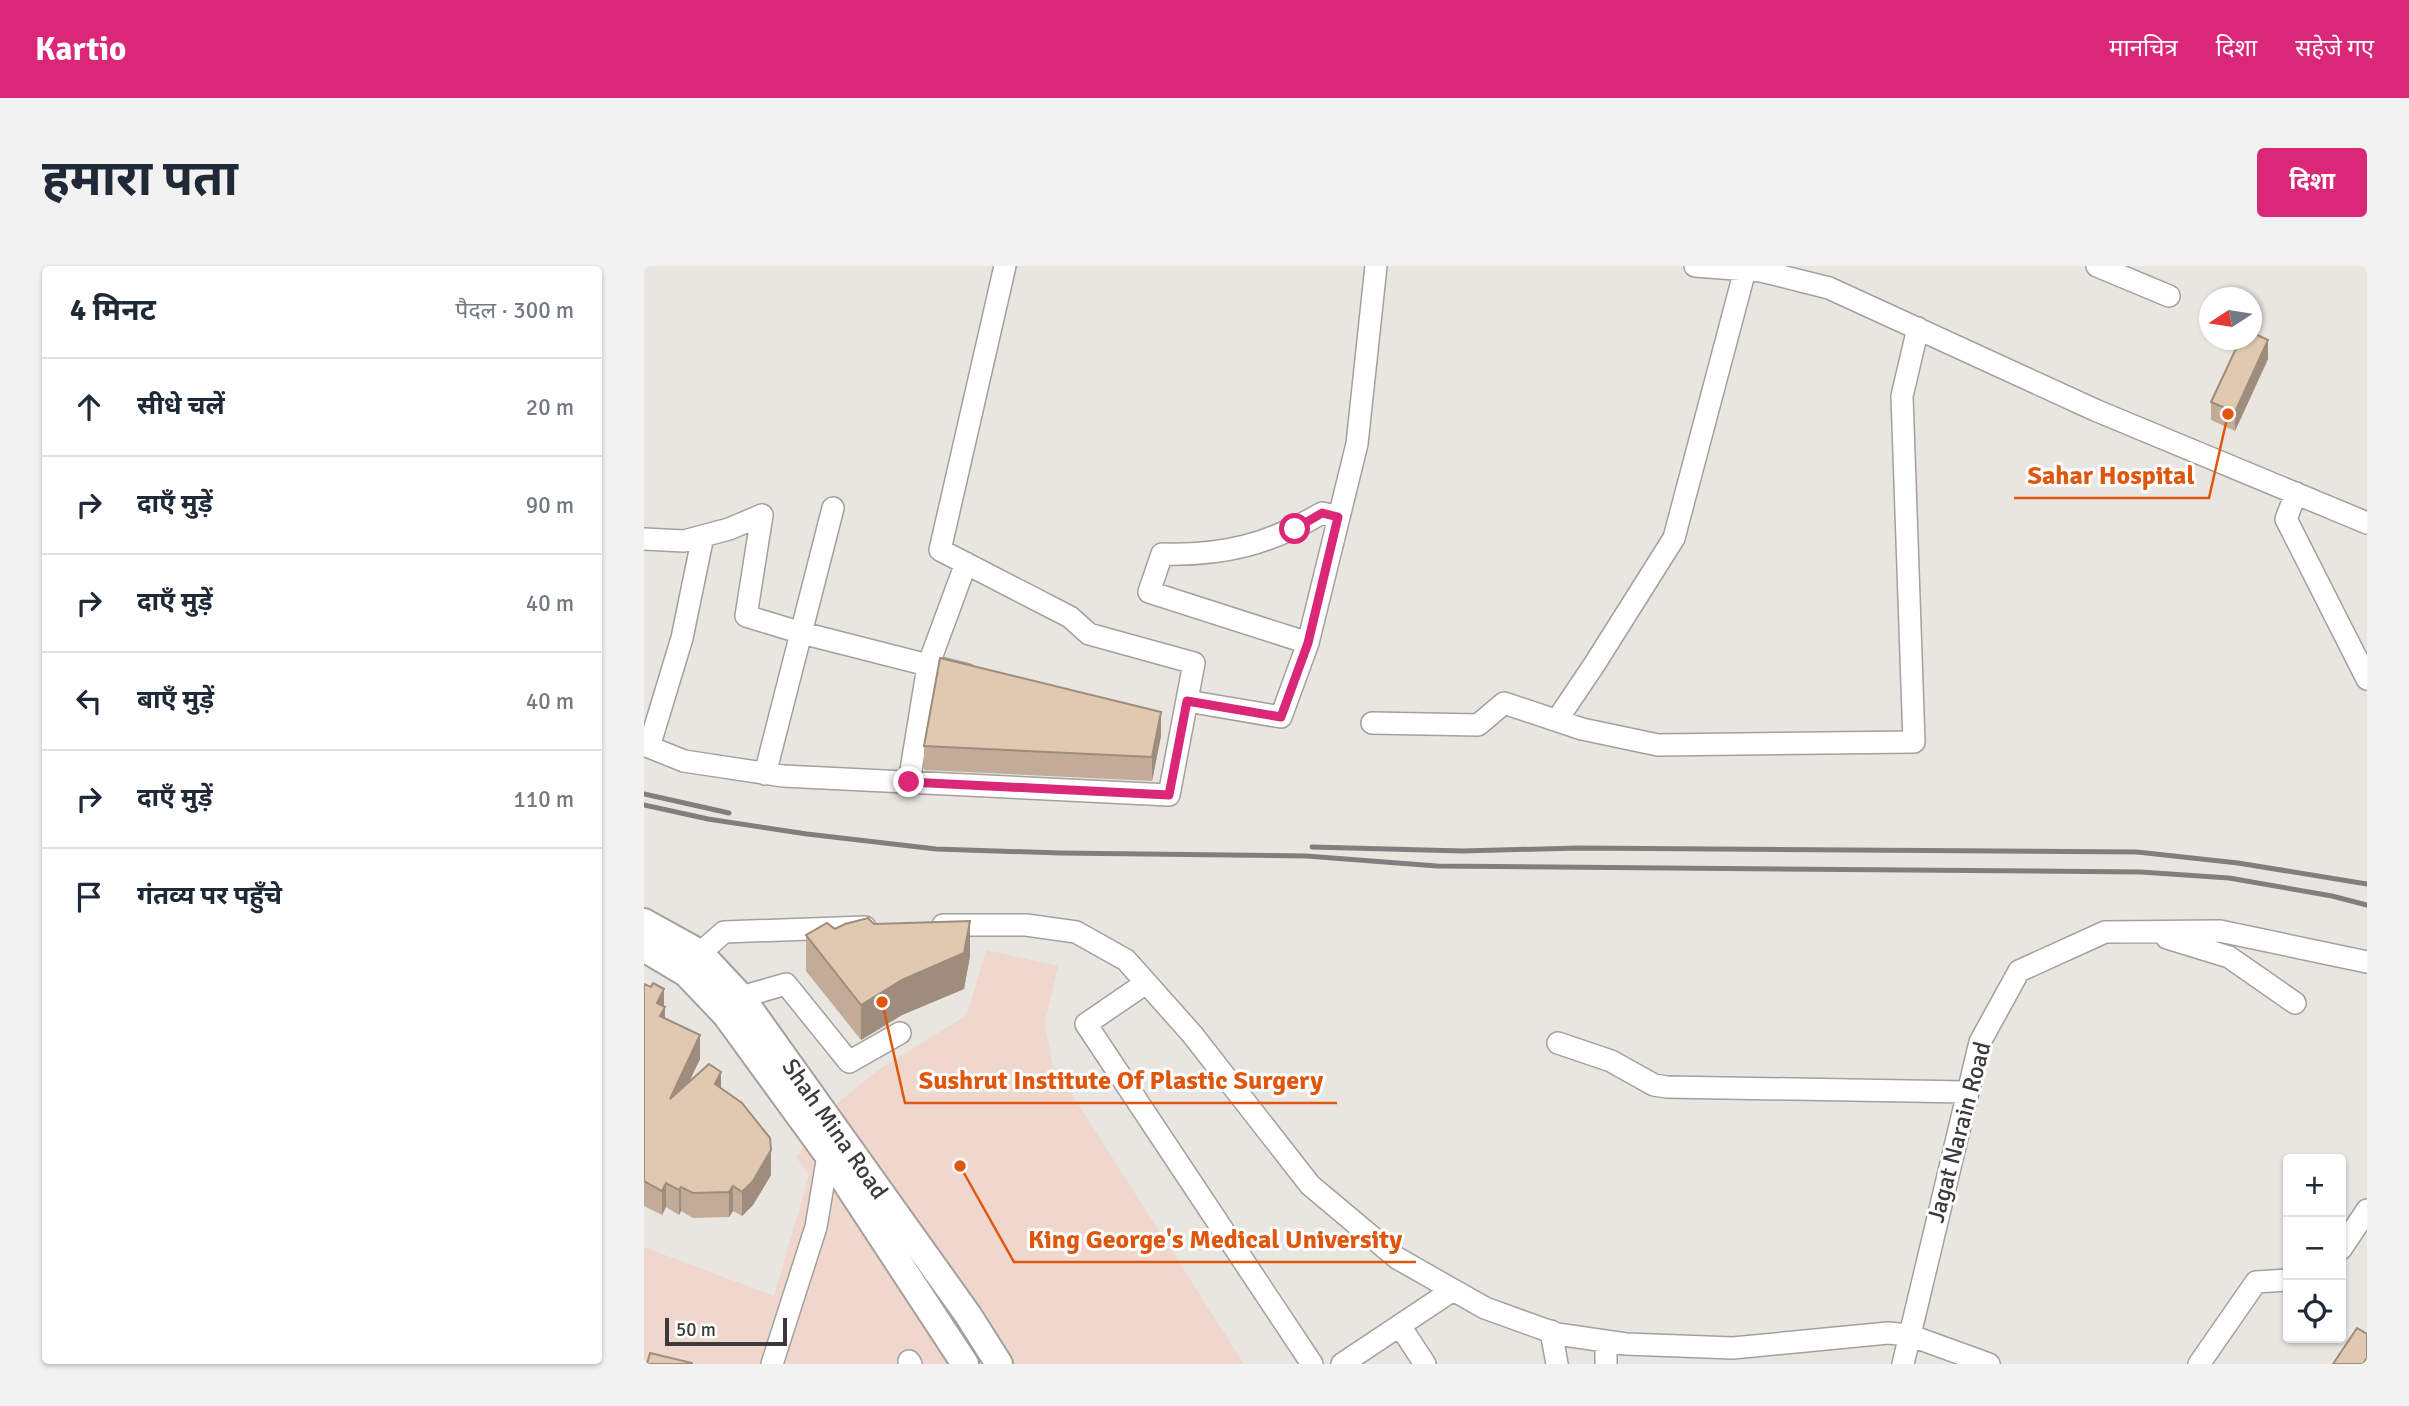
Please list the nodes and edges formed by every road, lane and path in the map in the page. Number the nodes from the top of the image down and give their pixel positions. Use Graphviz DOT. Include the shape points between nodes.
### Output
graph roads {
  1 [pos="1005,266"];
  2 [pos="1376,266"];
  3 [pos="1695,266"];
  4 [pos="2102,267"];
  5 [pos="1745,270"];
  6 [pos="2169,296"];
  7 [pos="1918,328"];
  8 [pos="2296,493"];
  9 [pos="833,508"];
  10 [pos="1338,517"];
  11 [pos="2367,523"];
  12 [pos="703,536"];
  13 [pos="644,538"];
  14 [pos="965,563"];
  15 [pos="802,633"];
  16 [pos="1308,643"];
  17 [pos="928,666"];
  18 [pos="982,678"];
  19 [pos="2367,679"];
  20 [pos="1187,701"];
  21 [pos="1156,719"];
  22 [pos="1556,720"];
  23 [pos="1372,723"];
  24 [pos="1183,726"];
  25 [pos="647,746"];
  26 [pos="765,774"];
  27 [pos="909,782"];
  28 [pos="644,922"];
  29 [pos="928,925"];
  30 [pos="887,926"];
  31 [pos="2146,931"];
  32 [pos="644,948"];
  33 [pos="2367,962"];
  34 [pos="693,963"];
  35 [pos="1146,983"];
  36 [pos="741,997"];
  37 [pos="2295,1003"];
  38 [pos="900,1033"];
  39 [pos="1558,1043"];
  40 [pos="1967,1092"];
  41 [pos="835,1148"];
  42 [pos="2367,1210"];
  43 [pos="2346,1242"];
  44 [pos="2283,1280"];
  45 [pos="1453,1290"];
  46 [pos="1400,1326"];
  47 [pos="1551,1331"];
  48 [pos="1909,1335"];
  49 [pos="1606,1341"];
  50 [pos="1679,1355"];
  51 [pos="1975,1362"];
  52 [pos="772,1364"];
  53 [pos="965,1364"];
  54 [pos="999,1364"];
  55 [pos="1312,1364"];
  56 [pos="1342,1364"];
  57 [pos="1426,1364"];
  58 [pos="1557,1364"];
  59 [pos="1606,1364"];
  60 [pos="1903,1364"];
  61 [pos="2199,1364"];
  1 -- 14 [label="street" via="940,551"];
  2 -- 10 [label="street" via="1357,444"];
  3 -- 5 [label="street"];
  4 -- 6 [label="street"];
  5 -- 7 [label="street" via="1829,288"];
  5 -- 22 [label="street" via="1674,538"];
  7 -- 8 [label="street" via="2095,410"];
  7 -- 22 [label="street" via="1902,396 1914,742 1658,745"];
  8 -- 11 [label="street"];
  8 -- 19 [label="street" via="2286,519"];
  9 -- 15 [label="street"];
  10 -- 16 [label="street"];
  10 -- 16 [label="street" via="1322,513 1252,546 1162,554 1149,592"];
  12 -- 13 [label="street" via="684,541"];
  12 -- 15 [label="street" via="762,515 746,616"];
  12 -- 25 [label="street" via="682,638"];
  14 -- 17 [label="street"];
  14 -- 20 [label="street" via="1070,617 1089,634 1194,663"];
  15 -- 17 [label="street"];
  15 -- 26 [label="street"];
  16 -- 20 [label="street" via="1281,717"];
  17 -- 18 [label="street"];
  17 -- 27 [label="street"];
  20 -- 24 [label="street"];
  21 -- 24 [label="street"];
  22 -- 23 [label="street" via="1504,703 1478,724"];
  24 -- 27 [label="street" via="1169,795"];
  25 -- 26 [label="street" via="684,761"];
  26 -- 27 [label="street"];
  28 -- 34 [label="main road, Shah Mina Road"];
  29 -- 35 [label="street" via="1026,925 1076,932 1126,960"];
  30 -- 34 [label="street" via="724,932"];
  31 -- 33 [label="street, Jagat Narain Road" via="2220,931"];
  31 -- 37 [label="street" via="2229,957"];
  31 -- 40 [label="street, Jagat Narain Road" via="2105,932 2019,971 1980,1042"];
  32 -- 34 [label="main road, Shah Mina Road"];
  34 -- 36 [label="main road, Shah Mina Road"];
  34 -- 41 [label="main road, Shah Mina Road" via="726,1016"];
  35 -- 45 [label="street" via="1192,1034 1310,1185 1397,1258"];
  35 -- 55 [label="street" via="1086,1024"];
  36 -- 38 [label="street" via="786,984 849,1062"];
  36 -- 41 [label="main road, Shah Mina Road"];
  39 -- 40 [label="street" via="1667,1087"];
  40 -- 48 [label="street, Jagat Narain Road"];
  41 -- 52 [label="street" via="816,1227"];
  41 -- 53 [label="main road, Shah Mina Road"];
  41 -- 54 [label="main road, Shah Mina Road" via="960,1304"];
  42 -- 43 [label="street"];
  44 -- 61 [label="street" via="2256,1283"];
  45 -- 46 [label="street"];
  45 -- 47 [label="street" via="1485,1308"];
  46 -- 56 [label="street"];
  46 -- 57 [label="street"];
  47 -- 49 [label="street"];
  47 -- 58 [label="street"];
  48 -- 50 [label="street" via="1888,1333"];
  48 -- 51 [label="street"];
  48 -- 60 [label="street, Jagat Narain Road"];
  49 -- 50 [label="street"];
  49 -- 59 [label="street"];
}
